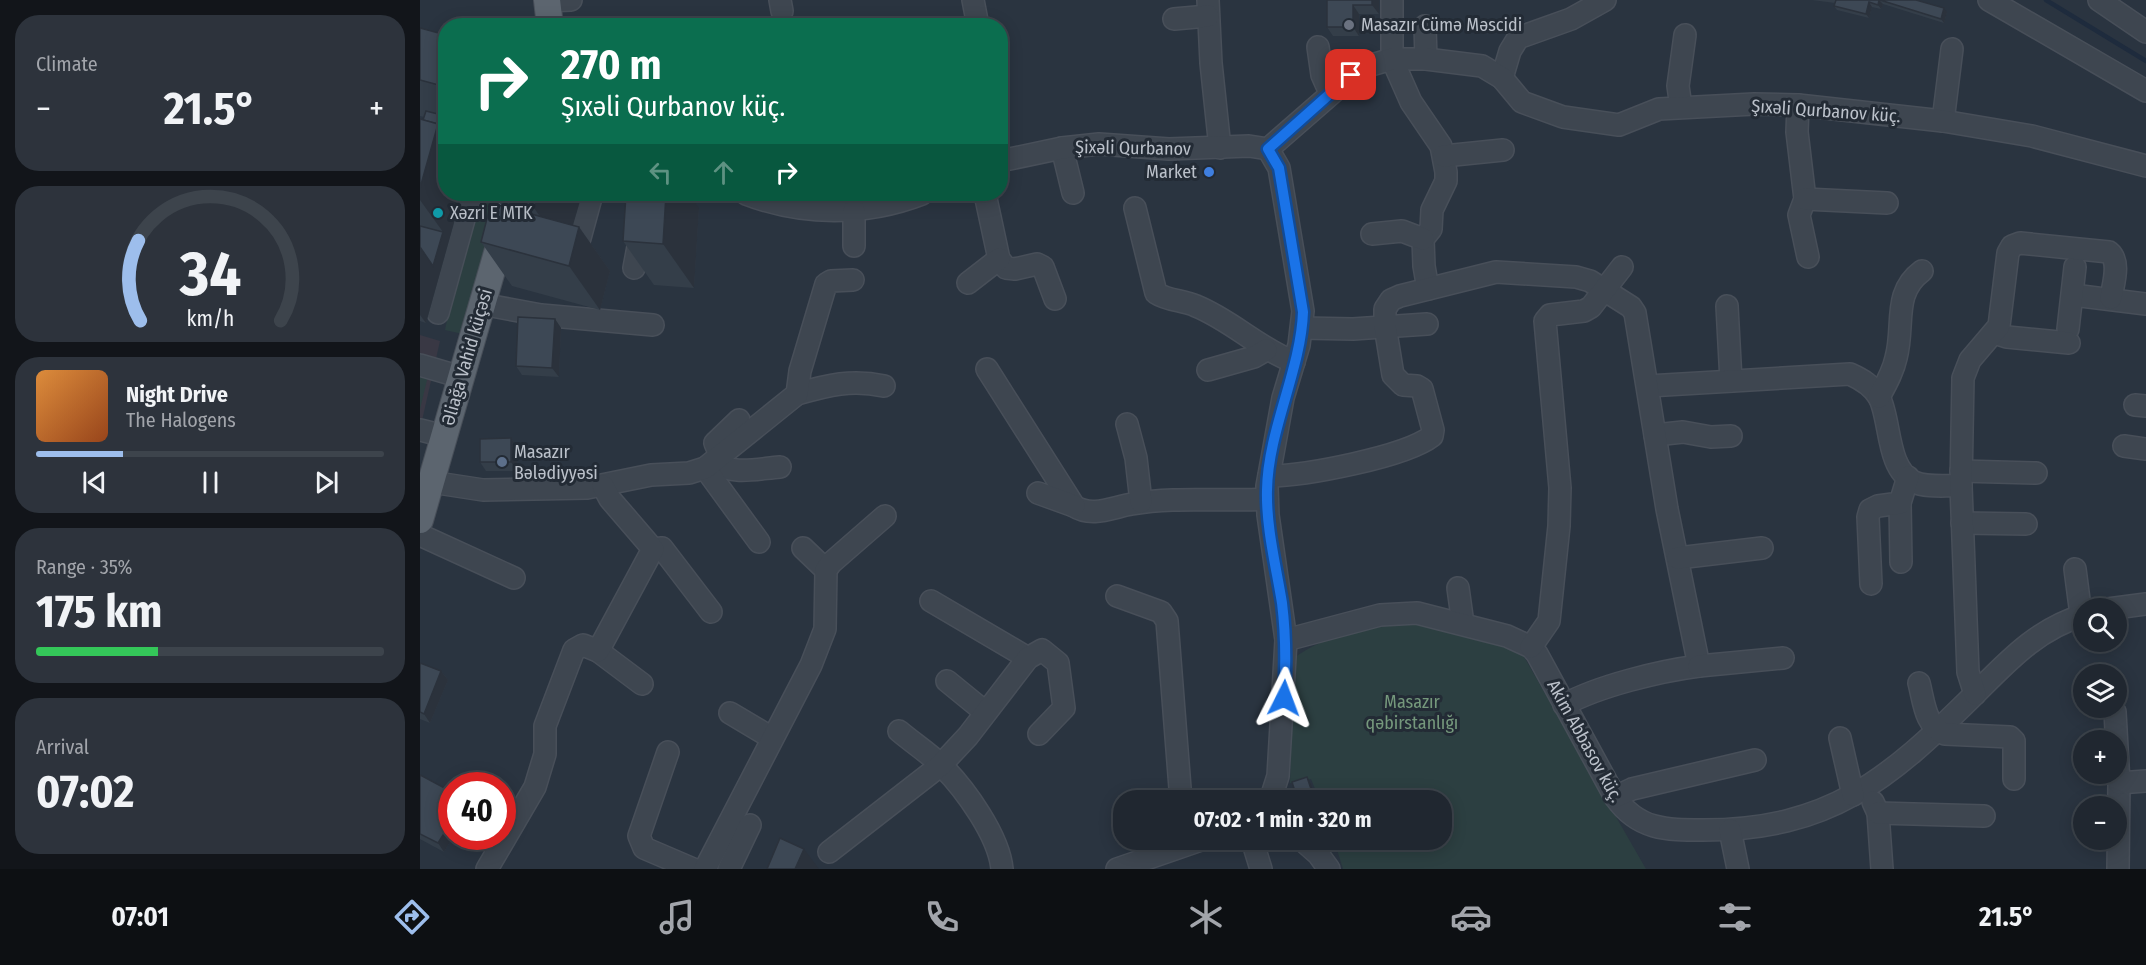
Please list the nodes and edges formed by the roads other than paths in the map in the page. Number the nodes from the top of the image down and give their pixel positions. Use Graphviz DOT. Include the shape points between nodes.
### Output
graph roads {
  1 [pos="973,0"];
  2 [pos="1392,0"];
  3 [pos="1605,0"];
  4 [pos="1989,0"];
  5 [pos="2099,0"];
  6 [pos="1208,8"];
  7 [pos="976,18"];
  8 [pos="1174,19"];
  9 [pos="1425,26"];
  10 [pos="2146,32"];
  11 [pos="1685,35"];
  12 [pos="1318,47"];
  13 [pos="1952,49"];
  14 [pos="1392,59"];
  15 [pos="1426,59"];
  16 [pos="1502,78"];
  17 [pos="2146,91"];
  18 [pos="1330,93"];
  19 [pos="1798,105"];
  20 [pos="1681,107"];
  21 [pos="1943,121"];
  22 [pos="1062,148"];
  23 [pos="1220,148"];
  24 [pos="1268,149"];
  25 [pos="1503,150"];
  26 [pos="1444,156"];
  27 [pos="1008,159"];
  28 [pos="2146,166"];
  29 [pos="1073,193"];
  30 [pos="1805,199"];
  31 [pos="469,201"];
  32 [pos="512,201"];
  33 [pos="590,201"];
  34 [pos="640,201"];
  35 [pos="769,201"];
  36 [pos="902,201"];
  37 [pos="987,201"];
  38 [pos="1887,202"];
  39 [pos="1135,208"];
  40 [pos="854,212"];
  41 [pos="1372,234"];
  42 [pos="580,238"];
  43 [pos="1423,239"];
  44 [pos="854,246"];
  45 [pos="1808,257"];
  46 [pos="999,259"];
  47 [pos="1622,267"];
  48 [pos="2075,267"];
  49 [pos="634,268"];
  50 [pos="1922,271"];
  51 [pos="853,280"];
  52 [pos="968,283"];
  53 [pos="1428,289"];
  54 [pos="1605,289"];
  55 [pos="2073,295"];
  56 [pos="1055,298"];
  57 [pos="2111,298"];
  58 [pos="481,304"];
  59 [pos="2146,304"];
  60 [pos="1727,306"];
  61 [pos="438,313"];
  62 [pos="1427,324"];
  63 [pos="653,325"];
  64 [pos="1385,326"];
  65 [pos="1302,328"];
  66 [pos="1995,333"];
  67 [pos="1266,350"];
  68 [pos="1294,362"];
  69 [pos="420,365"];
  70 [pos="987,369"];
  71 [pos="1208,370"];
  72 [pos="461,377"];
  73 [pos="1731,381"];
  74 [pos="884,386"];
  75 [pos="1648,386"];
  76 [pos="796,394"];
  77 [pos="1879,397"];
  78 [pos="739,420"];
  79 [pos="1127,424"];
  80 [pos="432,433"];
  81 [pos="1655,435"];
  82 [pos="1731,436"];
  83 [pos="2124,446"];
  84 [pos="2146,449"];
  85 [pos="713,463"];
  86 [pos="780,467"];
  87 [pos="2036,473"];
  88 [pos="1269,476"];
  89 [pos="1908,477"];
  90 [pos="1961,479"];
  91 [pos="431,482"];
  92 [pos="603,486"];
  93 [pos="1038,493"];
  94 [pos="1267,499"];
  95 [pos="1141,502"];
  96 [pos="1900,503"];
  97 [pos="1074,506"];
  98 [pos="885,516"];
  99 [pos="420,520"];
  100 [pos="1962,523"];
  101 [pos="2026,524"];
  102 [pos="420,535"];
  103 [pos="759,542"];
  104 [pos="665,546"];
  105 [pos="803,548"];
  106 [pos="1762,548"];
  107 [pos="1678,558"];
  108 [pos="1901,562"];
  109 [pos="2075,569"];
  110 [pos="826,570"];
  111 [pos="514,578"];
  112 [pos="1871,584"];
  113 [pos="1458,588"];
  114 [pos="1117,596"];
  115 [pos="2079,598"];
  116 [pos="932,601"];
  117 [pos="2146,604"];
  118 [pos="2127,606"];
  119 [pos="711,612"];
  120 [pos="2073,619"];
  121 [pos="1463,624"];
  122 [pos="1286,640"];
  123 [pos="1531,647"];
  124 [pos="598,651"];
  125 [pos="1028,658"];
  126 [pos="1783,658"];
  127 [pos="1699,666"];
  128 [pos="947,681"];
  129 [pos="1919,683"];
  130 [pos="642,684"];
  131 [pos="1975,694"];
  132 [pos="1564,705"];
  133 [pos="986,712"];
  134 [pos="730,713"];
  135 [pos="1936,730"];
  136 [pos="899,731"];
  137 [pos="1039,734"];
  138 [pos="772,738"];
  139 [pos="1840,738"];
  140 [pos="668,752"];
  141 [pos="1755,760"];
  142 [pos="941,765"];
  143 [pos="2014,779"];
  144 [pos="2146,781"];
  145 [pos="2127,782"];
  146 [pos="2120,784"];
  147 [pos="1180,790"];
  148 [pos="1274,790"];
  149 [pos="1859,792"];
  150 [pos="1615,797"];
  151 [pos="1878,813"];
  152 [pos="1984,816"];
  153 [pos="750,825"];
  154 [pos="1730,830"];
  155 [pos="1180,850"];
  156 [pos="1255,850"];
  157 [pos="1313,850"];
  158 [pos="829,852"];
  159 [pos="1164,861"];
  160 [pos="486,869"];
  161 [pos="693,869"];
  162 [pos="705,869"];
  163 [pos="729,869"];
  164 [pos="1002,869"];
  165 [pos="1117,869"];
  166 [pos="1261,869"];
  167 [pos="1329,869"];
  168 [pos="1738,869"];
  169 [pos="1882,869"];
  170 [pos="2118,869"];
  1 -- 7 [label="street"];
  2 -- 14 [label="street"];
  3 -- 16 [label="street" via="1570,19 1518,38"];
  4 -- 17 [label="street"];
  5 -- 10 [label="street"];
  6 -- 8 [label="street"];
  6 -- 23 [label="street"];
  9 -- 15 [label="street"];
  11 -- 20 [label="street" via="1678,87"];
  12 -- 18 [label="street" via="1322,75"];
  13 -- 21 [label="street"];
  14 -- 15 [label="street, Şıxəli Qurbanov küç."];
  14 -- 18 [label="street, Şıxəli Qurbanov küç." via="1361,68"];
  14 -- 26 [label="street" via="1411,102 1437,137"];
  15 -- 16 [label="street, Şıxəli Qurbanov küç." via="1482,66"];
  16 -- 20 [label="street, Şıxəli Qurbanov küç." via="1522,102 1563,117 1619,125 1650,112"];
  18 -- 24 [label="street, Şıxəli Qurbanov küç."];
  19 -- 20 [label="street, Şıxəli Qurbanov küç."];
  19 -- 21 [label="street, Şıxəli Qurbanov küç."];
  19 -- 30 [label="street" via="1797,132"];
  21 -- 28 [label="street, Şıxəli Qurbanov küç." via="2041,138"];
  22 -- 23 [label="street, Şixəli Qurbanov" via="1099,144"];
  22 -- 27 [label="street, Şixəli Qurbanov"];
  22 -- 29 [label="street"];
  23 -- 24 [label="street, Şixəli Qurbanov"];
  24 -- 65 [label="street" via="1279,168 1301,292"];
  25 -- 26 [label="street"];
  26 -- 43 [label="street" via="1446,181 1432,210 1431,229"];
  30 -- 38 [label="street"];
  30 -- 45 [label="street" via="1799,215"];
  31 -- 61 [label="street"];
  32 -- 58 [label="main road, Əliağa Vahid küçəsi"];
  33 -- 42 [label="street"];
  34 -- 49 [label="street"];
  35 -- 40 [label="street"];
  36 -- 40 [label="street"];
  37 -- 46 [label="street"];
  39 -- 67 [label="street" via="1156,293 1196,306"];
  40 -- 44 [label="street"];
  41 -- 43 [label="street" via="1402,231"];
  43 -- 53 [label="street"];
  46 -- 52 [label="street"];
  46 -- 56 [label="street" via="1006,268 1037,264 1043,267"];
  47 -- 54 [label="street"];
  48 -- 55 [label="street"];
  50 -- 77 [label="street" via="1904,291 1897,356"];
  51 -- 76 [label="street" via="826,284"];
  53 -- 54 [label="street" via="1496,272 1576,277"];
  53 -- 64 [label="street" via="1391,300 1385,309"];
  54 -- 75 [label="street" via="1635,313"];
  54 -- 123 [label="street" via="1584,311 1550,315 1545,321 1560,488 1559,526 1549,621"];
  55 -- 57 [label="street"];
  55 -- 66 [label="street" via="2068,336 2007,337"];
  57 -- 59 [label="street"];
  57 -- 66 [label="street" via="2116,264 2109,252 2020,243 2008,253 2002,312"];
  58 -- 63 [label="street" via="541,315"];
  58 -- 72 [label="main road, Əliağa Vahid küçəsi"];
  60 -- 73 [label="street"];
  62 -- 64 [label="street"];
  64 -- 65 [label="street"];
  64 -- 88 [label="street" via="1393,375 1403,385 1422,389 1432,436 1409,447 1315,473"];
  65 -- 68 [label="street"];
  66 -- 90 [label="street" via="1966,366 1963,378"];
  67 -- 68 [label="street"];
  67 -- 71 [label="street"];
  68 -- 88 [label="street" via="1283,398"];
  69 -- 72 [label="street"];
  70 -- 97 [label="street"];
  72 -- 80 [label="main road, Əliağa Vahid küçəsi"];
  73 -- 75 [label="street"];
  73 -- 77 [label="street" via="1850,374 1866,382"];
  74 -- 76 [label="street" via="841,382"];
  75 -- 81 [label="street"];
  76 -- 85 [label="street"];
  77 -- 89 [label="street" via="1892,449"];
  78 -- 85 [label="street" via="715,443"];
  79 -- 95 [label="street"];
  80 -- 91 [label="main road, Əliağa Vahid küçəsi"];
  81 -- 82 [label="street" via="1683,432"];
  81 -- 107 [label="street"];
  83 -- 84 [label="street"];
  85 -- 86 [label="street" via="738,471"];
  85 -- 92 [label="street" via="690,473 651,475"];
  85 -- 103 [label="street"];
  87 -- 90 [label="street"];
  88 -- 94 [label="street"];
  89 -- 90 [label="street" via="1923,484"];
  89 -- 96 [label="street"];
  90 -- 100 [label="street"];
  91 -- 92 [label="street" via="505,491"];
  91 -- 99 [label="main road, Əliağa Vahid küçəsi"];
  92 -- 104 [label="street" via="610,499"];
  93 -- 97 [label="street"];
  94 -- 95 [label="street"];
  94 -- 122 [label="street"];
  95 -- 97 [label="street" via="1093,512"];
  96 -- 108 [label="street"];
  96 -- 112 [label="street" via="1870,510"];
  98 -- 110 [label="street"];
  100 -- 101 [label="street"];
  100 -- 131 [label="street" via="1968,672"];
  102 -- 111 [label="street"];
  104 -- 119 [label="street"];
  104 -- 124 [label="street"];
  105 -- 110 [label="street"];
  106 -- 107 [label="street"];
  107 -- 127 [label="street"];
  109 -- 115 [label="street"];
  110 -- 138 [label="street" via="825,629 811,665"];
  113 -- 121 [label="street"];
  114 -- 147 [label="street" via="1161,612 1167,621"];
  116 -- 125 [label="street"];
  117 -- 118 [label="street"];
  120 -- 131 [label="street, Akim Abbasov küç." via="2047,630 2018,651"];
  121 -- 122 [label="street" via="1398,612"];
  121 -- 123 [label="street"];
  122 -- 148 [label="street" via="1278,776"];
  123 -- 132 [label="street, Akim Abbasov küç."];
  124 -- 130 [label="street"];
  124 -- 160 [label="street" via="583,645 574,650 545,726 545,754 535,788"];
  125 -- 133 [label="street"];
  125 -- 137 [label="street" via="1042,650 1058,663 1061,678 1064,708"];
  126 -- 127 [label="street"];
  127 -- 132 [label="street" via="1585,695"];
  128 -- 133 [label="street"];
  129 -- 135 [label="street"];
  131 -- 135 [label="street, Akim Abbasov küç."];
  132 -- 150 [label="street, Akim Abbasov küç."];
  133 -- 142 [label="street"];
  134 -- 138 [label="street"];
  135 -- 143 [label="street" via="1945,734 2010,737 2015,746"];
  135 -- 149 [label="street, Akim Abbasov küç."];
  136 -- 142 [label="street"];
  138 -- 162 [label="street"];
  139 -- 149 [label="street"];
  140 -- 161 [label="street" via="639,836 640,843"];
  141 -- 150 [label="street" via="1632,789"];
  142 -- 158 [label="street"];
  142 -- 164 [label="street" via="977,813 1001,858"];
  144 -- 145 [label="street"];
  146 -- 170 [label="street"];
  149 -- 151 [label="street"];
  149 -- 154 [label="street, Akim Abbasov küç." via="1800,819"];
  150 -- 154 [label="street, Akim Abbasov küç." via="1631,817 1649,825"];
  151 -- 152 [label="street"];
  151 -- 169 [label="street"];
  153 -- 163 [label="street"];
  154 -- 168 [label="street"];
  155 -- 159 [label="street"];
  156 -- 166 [label="street"];
  157 -- 167 [label="street"];
  159 -- 165 [label="street"];
}
